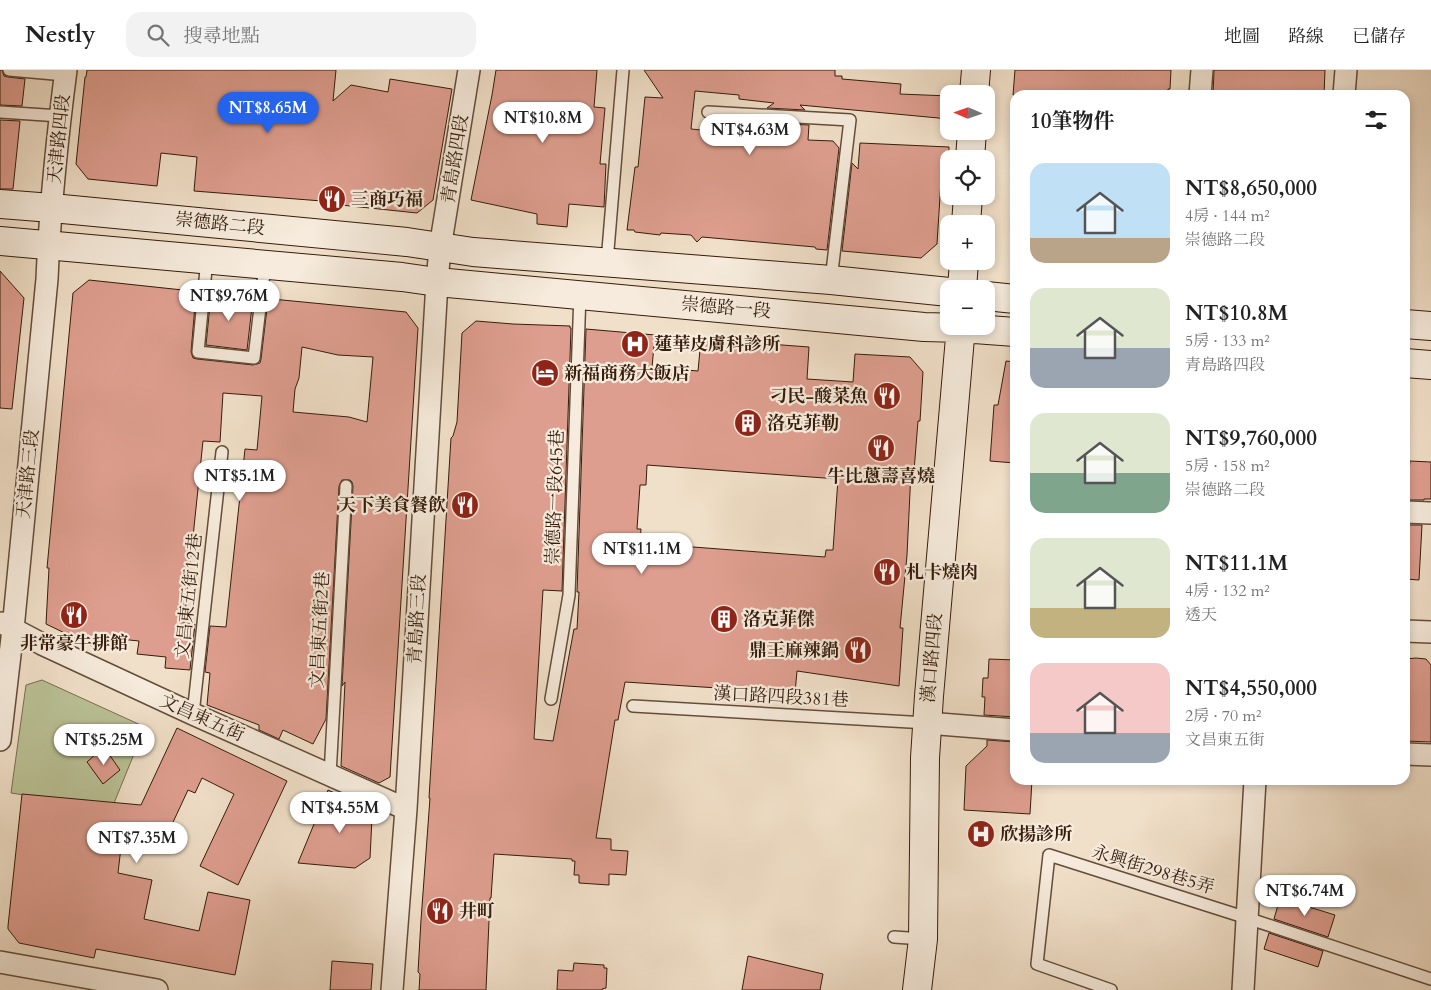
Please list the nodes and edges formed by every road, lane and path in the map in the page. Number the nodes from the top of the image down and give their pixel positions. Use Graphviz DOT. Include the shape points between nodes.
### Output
graph roads {
  1 [pos="9,70"];
  2 [pos="469,70"];
  3 [pos="623,70"];
  4 [pos="976,70"];
  5 [pos="1202,70"];
  6 [pos="1346,70"];
  7 [pos="66,72"];
  8 [pos="975,85"];
  9 [pos="1200,90"];
  10 [pos="1344,90"];
  11 [pos="0,112"];
  12 [pos="708,112"];
  13 [pos="60,116"];
  14 [pos="0,204"];
  15 [pos="52,208"];
  16 [pos="0,241"];
  17 [pos="48,246"];
  18 [pos="440,248"];
  19 [pos="207,259"];
  20 [pos="607,262"];
  21 [pos="265,265"];
  22 [pos="831,280"];
  23 [pos="437,282"];
  24 [pos="940,291"];
  25 [pos="580,294"];
  26 [pos="995,297"];
  27 [pos="1010,298"];
  28 [pos="1410,324"];
  29 [pos="1431,326"];
  30 [pos="940,327"];
  31 [pos="995,330"];
  32 [pos="1010,332"];
  33 [pos="960,335"];
  34 [pos="1410,364"];
  35 [pos="1431,365"];
  36 [pos="222,452"];
  37 [pos="346,486"];
  38 [pos="1410,512"];
  39 [pos="1431,513"];
  40 [pos="7,625"];
  41 [pos="1410,631"];
  42 [pos="1431,632"];
  43 [pos="551,699"];
  44 [pos="633,706"];
  45 [pos="193,714"];
  46 [pos="927,723"];
  47 [pos="1010,730"];
  48 [pos="0,740"];
  49 [pos="1410,754"];
  50 [pos="1431,755"];
  51 [pos="330,775"];
  52 [pos="1255,785"];
  53 [pos="406,809"];
  54 [pos="1247,918"];
  55 [pos="894,937"];
  56 [pos="923,939"];
  57 [pos="0,962"];
  58 [pos="1431,979"];
  59 [pos="157,990"];
  60 [pos="392,990"];
  61 [pos="917,990"];
  62 [pos="1111,990"];
  63 [pos="1243,990"];
  1 -- 7 [label="lane"];
  2 -- 18 [label="street, 青島路四段"];
  3 -- 20 [label="lane"];
  4 -- 8 [label="main road"];
  5 -- 9 [label="street"];
  6 -- 10 [label="street"];
  7 -- 13 [label="street, 天津路四段"];
  11 -- 13 [label="lane"];
  12 -- 22 [label="lane" via="850,120"];
  13 -- 15 [label="street, 天津路四段"];
  14 -- 15 [label="main road, 崇德路二段"];
  15 -- 17 [label="street, 天津路三段"];
  15 -- 18 [label="main road, 崇德路二段" via="407,242"];
  16 -- 17 [label="main road, 崇德路二段"];
  17 -- 19 [label="main road, 崇德路二段"];
  17 -- 40 [label="street, 天津路三段" via="47,279"];
  18 -- 20 [label="main road, 崇德路一段"];
  18 -- 23 [label="street, 青島路三段"];
  19 -- 21 [label="main road, 崇德路二段"];
  19 -- 21 [label="lane" via="198,352 254,358"];
  20 -- 22 [label="main road, 崇德路一段"];
  21 -- 23 [label="main road, 崇德路二段"];
  22 -- 24 [label="main road, 崇德路一段"];
  23 -- 25 [label="main road, 崇德路一段"];
  23 -- 53 [label="street, 青島路三段"];
  25 -- 30 [label="main road, 崇德路一段"];
  25 -- 43 [label="lane, 崇德路一段645巷" via="569,595"];
  26 -- 27 [label="main road"];
  28 -- 29 [label="main road"];
  31 -- 32 [label="main road, 崇德路一段"];
  33 -- 46 [label="main road, 漢口路四段"];
  34 -- 35 [label="main road"];
  36 -- 45 [label="lane, 文昌東五街12巷"];
  37 -- 51 [label="lane, 文昌東五街2巷"];
  38 -- 39 [label="street"];
  40 -- 45 [label="street, 文昌東五街"];
  40 -- 48 [label="street, 天津路三段"];
  41 -- 42 [label="street"];
  44 -- 46 [label="lane, 漢口路四段381巷"];
  45 -- 51 [label="street, 文昌東五街"];
  46 -- 47 [label="street"];
  46 -- 56 [label="main road, 漢口路四段"];
  49 -- 50 [label="street"];
  51 -- 53 [label="street, 文昌東五街"];
  52 -- 54 [label="street"];
  53 -- 60 [label="street, 青島路三段"];
  54 -- 58 [label="lane, 永興街298巷5弄"];
  54 -- 62 [label="lane, 永興街298巷5弄" via="1049,855 1037,964"];
  54 -- 63 [label="street"];
  55 -- 56 [label="lane"];
  56 -- 61 [label="main road, 漢口路四段"];
  57 -- 59 [label="street"];
}
